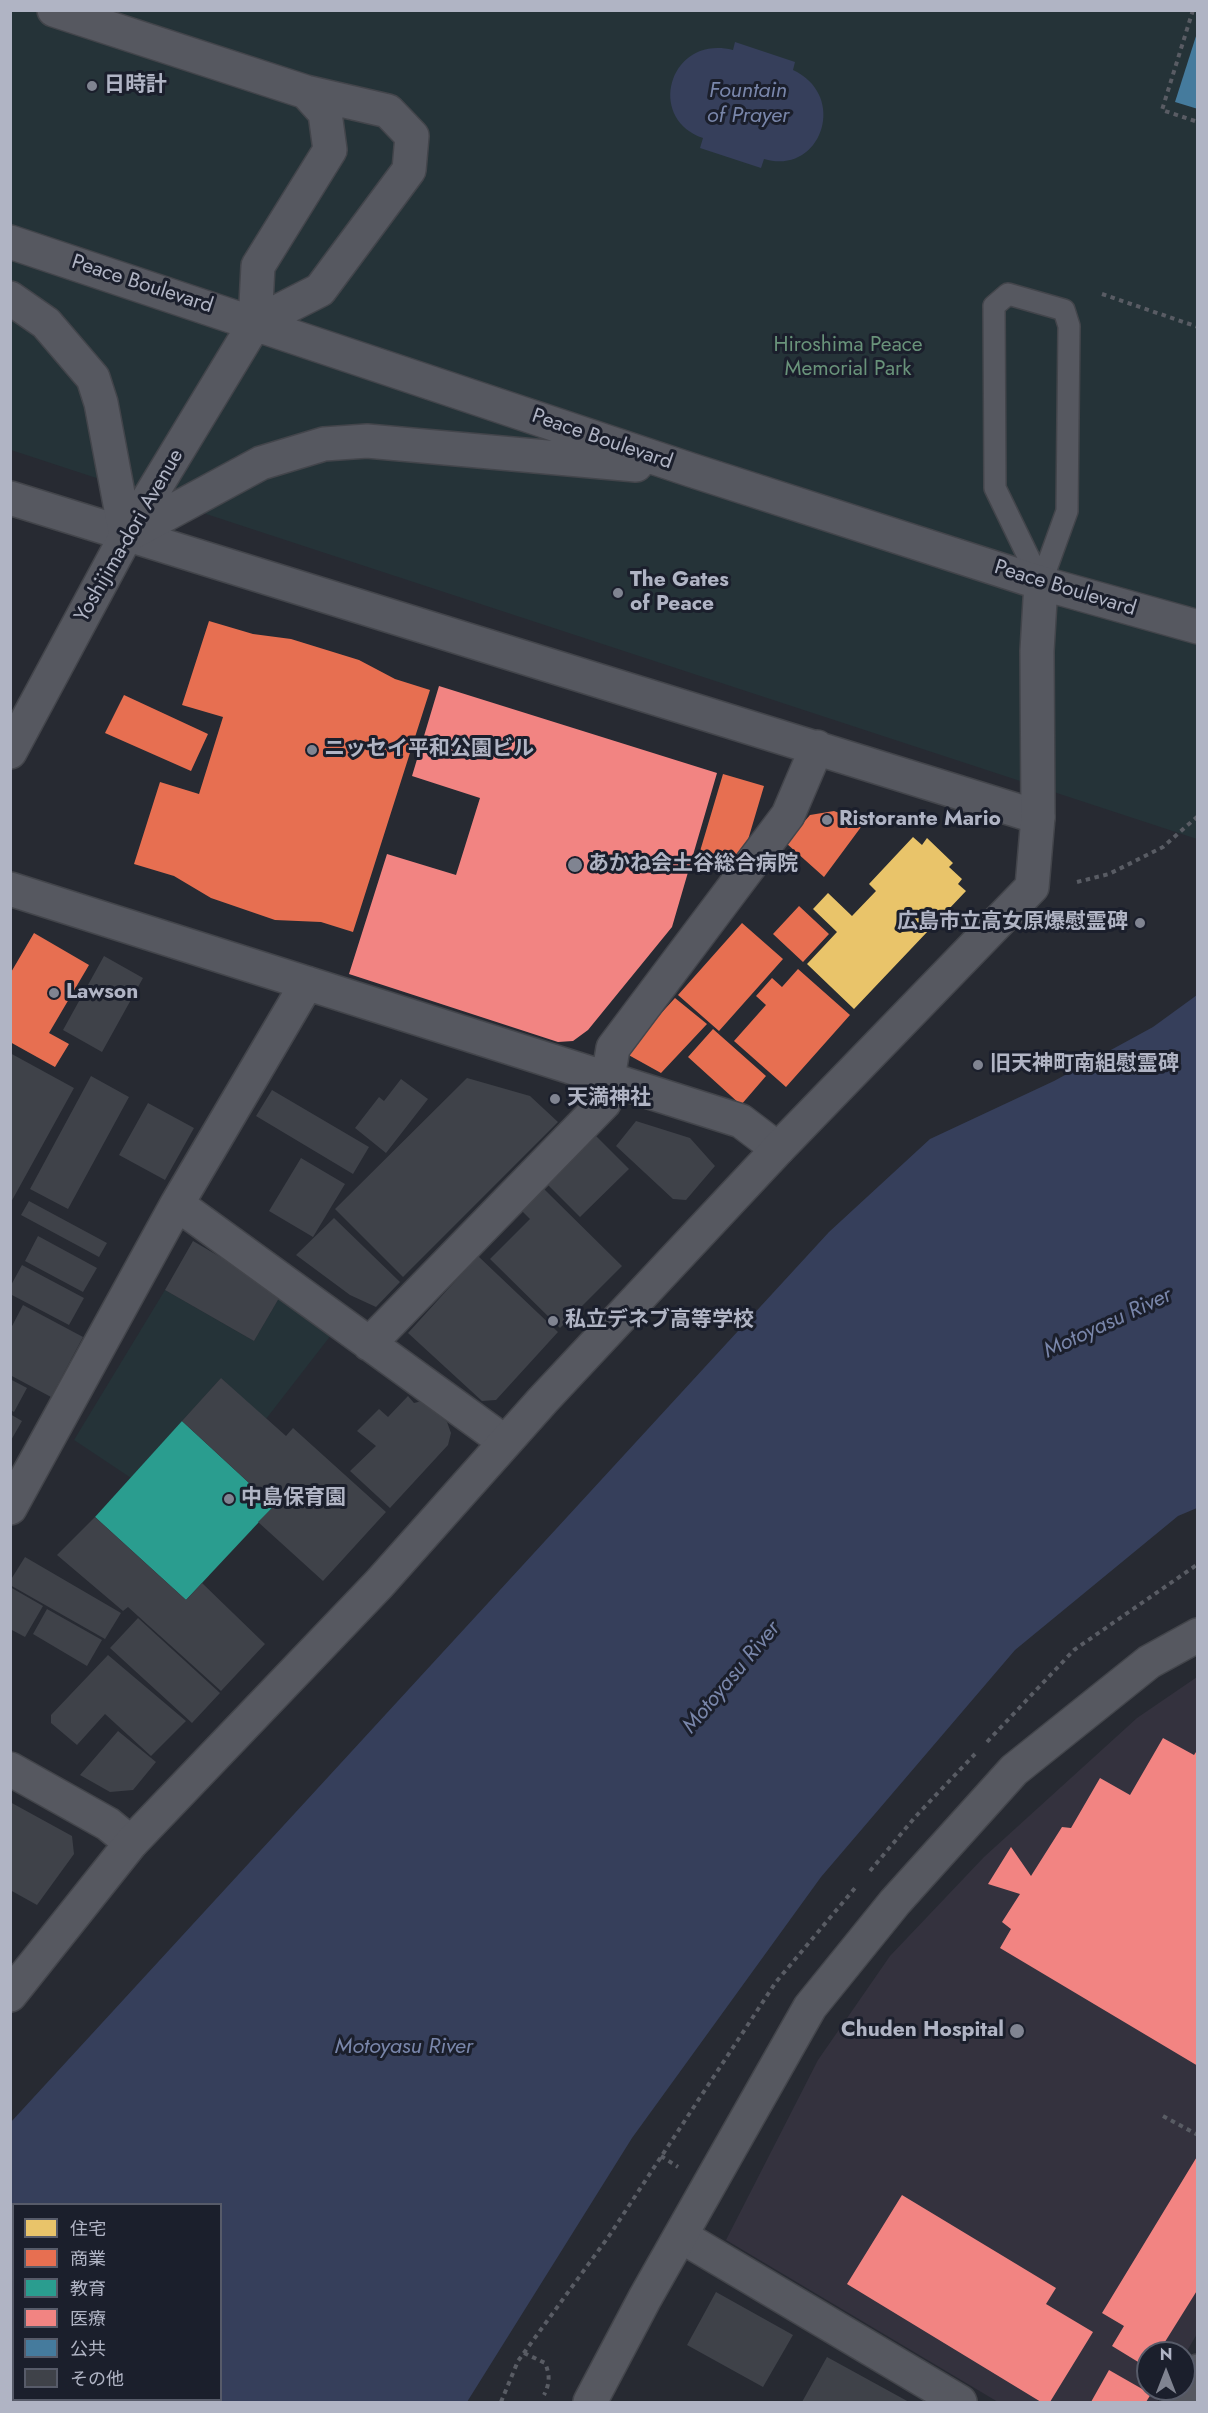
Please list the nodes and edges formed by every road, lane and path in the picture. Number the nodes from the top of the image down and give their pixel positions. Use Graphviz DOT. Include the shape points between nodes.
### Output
graph roads {
  1 [pos="54,10"];
  2 [pos="1193,10"];
  3 [pos="306,92"];
  4 [pos="1197,122"];
  5 [pos="10,242"];
  6 [pos="1102,294"];
  7 [pos="10,298"];
  8 [pos="255,323"];
  9 [pos="1197,327"];
  10 [pos="691,470"];
  11 [pos="10,498"];
  12 [pos="126,536"];
  13 [pos="1041,583"];
  14 [pos="1197,627"];
  15 [pos="817,747"];
  16 [pos="10,752"];
  17 [pos="1197,816"];
  18 [pos="1038,817"];
  19 [pos="1077,882"];
  20 [pos="10,889"];
  21 [pos="307,983"];
  22 [pos="608,1078"];
  23 [pos="778,1149"];
  24 [pos="177,1204"];
  25 [pos="369,1344"];
  26 [pos="505,1442"];
  27 [pos="10,1508"];
  28 [pos="1197,1635"];
  29 [pos="10,1769"];
  30 [pos="131,1843"];
  31 [pos="10,1995"];
  32 [pos="1164,2116"];
  33 [pos="1197,2135"];
  34 [pos="661,2156"];
  35 [pos="675,2165"];
  36 [pos="681,2236"];
  37 [pos="524,2353"];
  38 [pos="1197,2371"];
  39 [pos="544,2395"];
  40 [pos="590,2403"];
  41 [pos="960,2403"];
  42 [pos="1179,2403"];
  1 -- 3 [label="street"];
  2 -- 4 [label="path" via="1162,110"];
  3 -- 8 [label="street" via="325,113 330,150 258,266"];
  3 -- 8 [label="street" via="388,111 412,136 409,170 320,290"];
  5 -- 8 [label="street, Peace Boulevard"];
  6 -- 9 [label="path"];
  7 -- 12 [label="street" via="46,323 93,378"];
  8 -- 10 [label="street, Peace Boulevard"];
  8 -- 12 [label="street, Yoshijima-dori Avenue"];
  10 -- 12 [label="street" via="367,441 324,444 261,463"];
  10 -- 13 [label="street, Peace Boulevard"];
  11 -- 12 [label="street"];
  12 -- 15 [label="street"];
  12 -- 16 [label="street, Yoshijima-dori Avenue"];
  13 -- 13 [label="lane" via="995,488 994,306 1008,294 1064,310 1068,326 1067,511"];
  13 -- 14 [label="street, Peace Boulevard"];
  13 -- 18 [label="street" via="1037,651"];
  15 -- 18 [label="street"];
  15 -- 22 [label="street" via="788,815 613,1048"];
  17 -- 19 [label="path" via="1163,847 1109,874"];
  18 -- 23 [label="street" via="1032,887"];
  20 -- 21 [label="street"];
  21 -- 22 [label="street"];
  21 -- 24 [label="street"];
  22 -- 23 [label="street" via="741,1120"];
  22 -- 25 [label="street" via="604,1103"];
  23 -- 26 [label="street"];
  24 -- 25 [label="street"];
  24 -- 27 [label="street"];
  25 -- 26 [label="street"];
  26 -- 30 [label="street" via="379,1584"];
  28 -- 36 [label="street" via="1149,1662 1014,1770 895,1902 810,2007"];
  29 -- 30 [label="street" via="108,1824"];
  30 -- 31 [label="street"];
  32 -- 33 [label="path"];
  34 -- 35 [label="path"];
  36 -- 40 [label="street"];
  36 -- 41 [label="street"];
  37 -- 39 [label="path" via="546,2363 550,2374"];
  38 -- 42 [label="street"];
}
